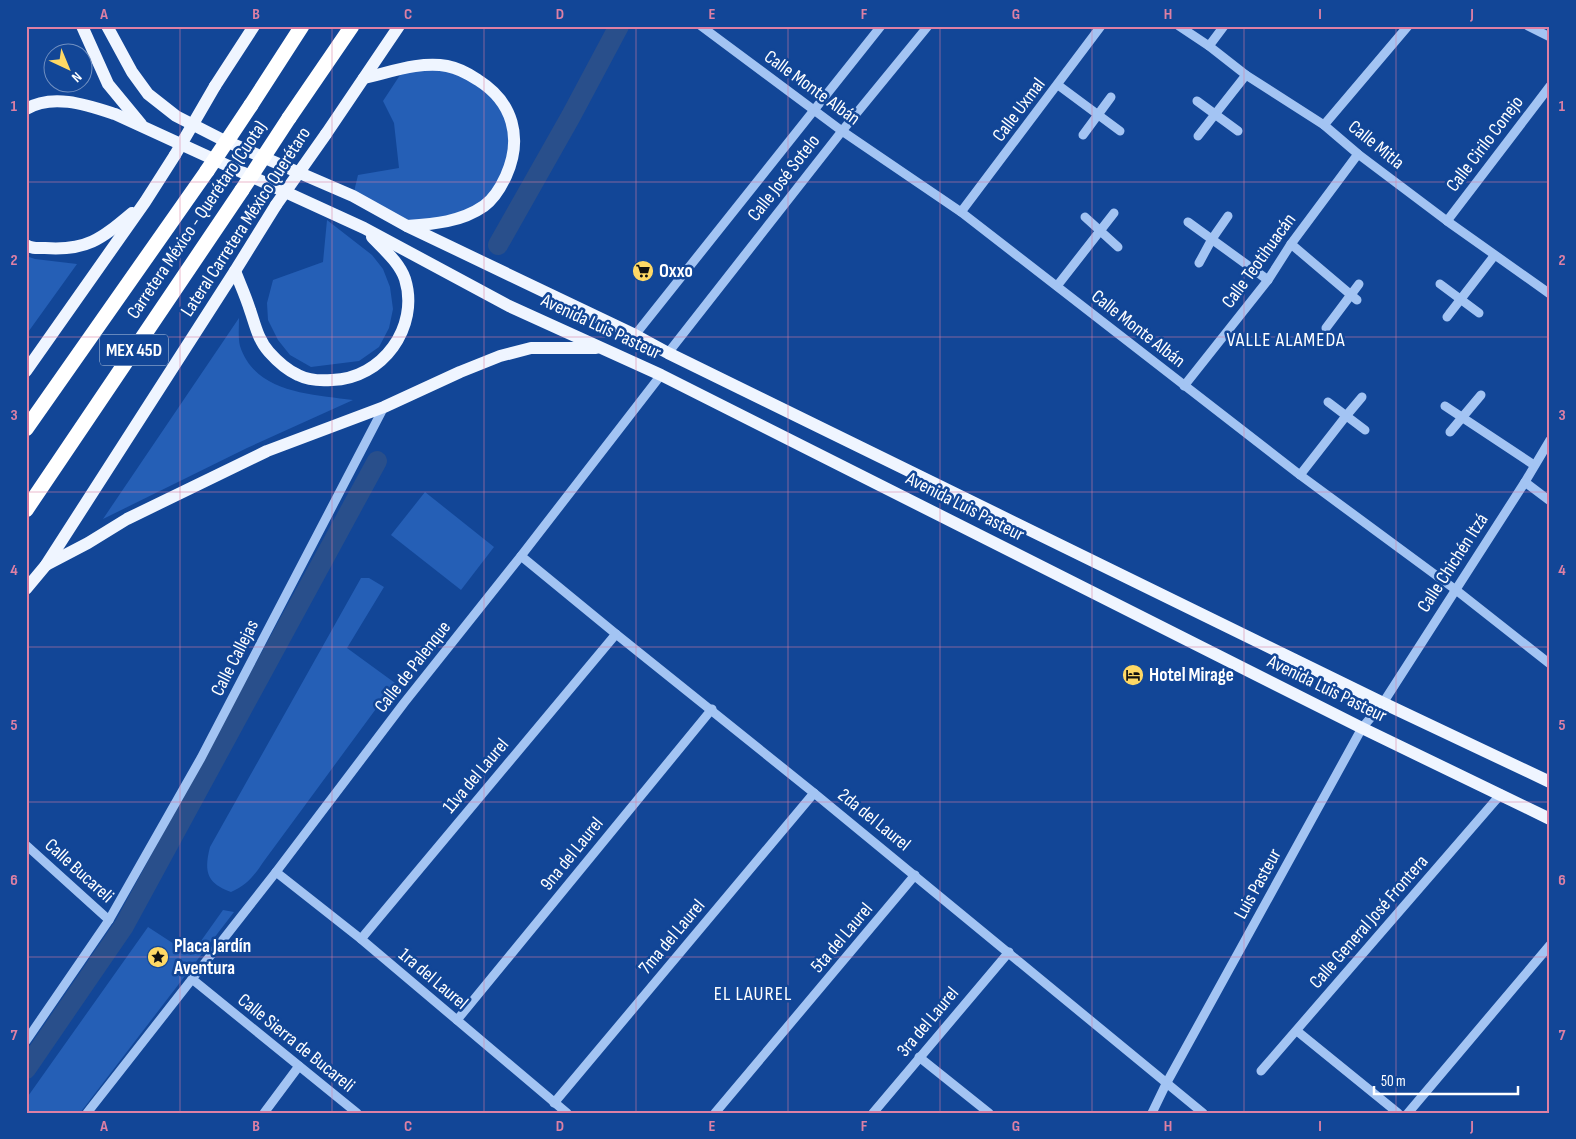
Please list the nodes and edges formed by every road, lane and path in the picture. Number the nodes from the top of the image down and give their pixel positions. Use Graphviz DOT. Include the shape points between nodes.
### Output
graph roads {
  1 [pos="82,26"];
  2 [pos="107,26"];
  3 [pos="254,26"];
  4 [pos="302,26"];
  5 [pos="352,26"];
  6 [pos="399,26"];
  7 [pos="701,26"];
  8 [pos="881,26"];
  9 [pos="928,26"];
  10 [pos="1101,26"];
  11 [pos="1179,26"];
  12 [pos="1224,26"];
  13 [pos="1408,26"];
  14 [pos="1528,26"];
  15 [pos="1550,37"];
  16 [pos="1209,46"];
  17 [pos="1246,75"];
  18 [pos="364,78"];
  19 [pos="1058,85"];
  20 [pos="1550,86"];
  21 [pos="1111,97"];
  22 [pos="1197,101"];
  23 [pos="26,109"];
  24 [pos="814,110"];
  25 [pos="1214,114"];
  26 [pos="1097,116"];
  27 [pos="1324,125"];
  28 [pos="142,126"];
  29 [pos="842,131"];
  30 [pos="1238,131"];
  31 [pos="1120,132"];
  32 [pos="1082,135"];
  33 [pos="1198,136"];
  34 [pos="1358,154"];
  35 [pos="145,202"];
  36 [pos="961,212"];
  37 [pos="1114,213"];
  38 [pos="1228,216"];
  39 [pos="1085,217"];
  40 [pos="1447,221"];
  41 [pos="1188,222"];
  42 [pos="407,226"];
  43 [pos="364,228"];
  44 [pos="1100,231"];
  45 [pos="1212,239"];
  46 [pos="1291,244"];
  47 [pos="26,245"];
  48 [pos="1118,247"];
  49 [pos="1494,256"];
  50 [pos="1199,263"];
  51 [pos="236,271"];
  52 [pos="1268,280"];
  53 [pos="1359,284"];
  54 [pos="1440,284"];
  55 [pos="1057,286"];
  56 [pos="1550,294"];
  57 [pos="1353,297"];
  58 [pos="1460,299"];
  59 [pos="1479,313"];
  60 [pos="1447,317"];
  61 [pos="1326,328"];
  62 [pos="635,335"];
  63 [pos="599,348"];
  64 [pos="668,352"];
  65 [pos="26,371"];
  66 [pos="661,375"];
  67 [pos="1184,386"];
  68 [pos="1481,395"];
  69 [pos="1362,397"];
  70 [pos="1328,402"];
  71 [pos="1444,406"];
  72 [pos="384,407"];
  73 [pos="1346,416"];
  74 [pos="1463,418"];
  75 [pos="26,429"];
  76 [pos="1365,430"];
  77 [pos="1450,432"];
  78 [pos="1550,440"];
  79 [pos="1534,465"];
  80 [pos="1300,475"];
  81 [pos="1525,482"];
  82 [pos="1550,500"];
  83 [pos="26,510"];
  84 [pos="521,556"];
  85 [pos="46,566"];
  86 [pos="26,589"];
  87 [pos="1456,590"];
  88 [pos="616,634"];
  89 [pos="1550,664"];
  90 [pos="1383,702"];
  91 [pos="712,709"];
  92 [pos="1362,728"];
  93 [pos="1550,782"];
  94 [pos="814,793"];
  95 [pos="1501,794"];
  96 [pos="1550,819"];
  97 [pos="26,845"];
  98 [pos="276,872"];
  99 [pos="915,875"];
  100 [pos="109,920"];
  101 [pos="361,938"];
  102 [pos="1550,945"];
  103 [pos="1009,952"];
  104 [pos="192,979"];
  105 [pos="457,1020"];
  106 [pos="1297,1031"];
  107 [pos="26,1040"];
  108 [pos="919,1057"];
  109 [pos="299,1066"];
  110 [pos="1261,1072"];
  111 [pos="1166,1084"];
  112 [pos="554,1103"];
  113 [pos="87,1113"];
  114 [pos="264,1113"];
  115 [pos="357,1113"];
  116 [pos="567,1113"];
  117 [pos="715,1113"];
  118 [pos="873,1113"];
  119 [pos="989,1113"];
  120 [pos="1152,1113"];
  121 [pos="1203,1113"];
  122 [pos="1398,1113"];
  123 [pos="1408,1113"];
  1 -- 28 [label="main road" via="108,84"];
  2 -- 42 [label="main road, Avenida Luis Pasteur" via="148,94 176,116 353,196"];
  3 -- 35 [label="main road, bridge"];
  4 -- 75 [label="highway, Carretera México - Querétaro (Cuota) / MEX 45D, bridge" via="207,171"];
  5 -- 83 [label="highway, Carretera México - Querétaro (Cuota) / MEX 45D, bridge"];
  6 -- 18 [label="main road, Lateral Carretera México Querétaro"];
  7 -- 24 [label="street, Calle Monte Albán"];
  8 -- 24 [label="street, Calle José Sotelo"];
  9 -- 29 [label="street, Calle José Sotelo"];
  10 -- 19 [label="street, Calle Uxmal"];
  11 -- 16 [label="street, Calle Mitla"];
  12 -- 16 [label="street"];
  13 -- 27 [label="street"];
  14 -- 15 [label="street"];
  16 -- 17 [label="street, Calle Mitla"];
  17 -- 25 [label="street"];
  17 -- 27 [label="street, Calle Mitla"];
  18 -- 42 [label="main road" via="426,64 448,66 487,86 502,100 512,122 514,146 509,169 500,188 485,206 465,217"];
  18 -- 51 [label="main road, Lateral Carretera México Querétaro, bridge" via="276,205"];
  19 -- 26 [label="street"];
  19 -- 36 [label="street, Calle Uxmal"];
  20 -- 40 [label="street, Calle Cirilo Conejo"];
  21 -- 26 [label="street"];
  22 -- 25 [label="street"];
  23 -- 28 [label="main road, Avenida Luis Pasteur" via="35,104 57,101 84,104"];
  24 -- 29 [label="street, Calle Monte Albán"];
  24 -- 62 [label="street, Calle José Sotelo"];
  25 -- 30 [label="street"];
  25 -- 33 [label="street"];
  26 -- 31 [label="street"];
  26 -- 32 [label="street"];
  27 -- 34 [label="street, Calle Mitla"];
  28 -- 43 [label="main road, Avenida Luis Pasteur"];
  29 -- 36 [label="street, Calle Monte Albán"];
  29 -- 64 [label="street, Calle José Sotelo"];
  34 -- 40 [label="street, Calle Mitla"];
  34 -- 46 [label="street, Calle Teotihuacán"];
  35 -- 47 [label="main road" via="105,236 78,248"];
  35 -- 65 [label="main road"];
  36 -- 55 [label="street, Calle Monte Albán"];
  37 -- 44 [label="street"];
  38 -- 45 [label="street"];
  39 -- 44 [label="street"];
  40 -- 49 [label="street, Calle Mitla"];
  41 -- 45 [label="street"];
  42 -- 62 [label="main road, Avenida Luis Pasteur"];
  43 -- 51 [label="main road" via="394,260 404,278 408,298 406,320 398,341 383,360 363,373 342,380 319,381 299,376 282,365 267,350 256,331"];
  43 -- 63 [label="main road, Avenida Luis Pasteur" via="509,306"];
  44 -- 48 [label="street"];
  44 -- 55 [label="street"];
  45 -- 50 [label="street"];
  45 -- 52 [label="street"];
  46 -- 52 [label="street, Calle Teotihuacán"];
  46 -- 57 [label="street"];
  49 -- 56 [label="street, Calle Mitla"];
  49 -- 58 [label="street"];
  51 -- 85 [label="main road, Lateral Carretera México Querétaro"];
  52 -- 67 [label="street, Calle Teotihuacán"];
  53 -- 57 [label="street"];
  54 -- 58 [label="street"];
  55 -- 67 [label="street, Calle Monte Albán"];
  57 -- 61 [label="street"];
  58 -- 59 [label="street"];
  58 -- 60 [label="street"];
  62 -- 64 [label="main road, Avenida Luis Pasteur"];
  63 -- 66 [label="main road, Avenida Luis Pasteur"];
  63 -- 72 [label="main road" via="531,348 500,356"];
  64 -- 90 [label="main road, Avenida Luis Pasteur"];
  66 -- 84 [label="street, Calle de Palenque"];
  66 -- 92 [label="main road, Avenida Luis Pasteur"];
  67 -- 80 [label="street, Calle Monte Albán"];
  68 -- 74 [label="street"];
  69 -- 73 [label="street"];
  70 -- 73 [label="street"];
  71 -- 74 [label="street"];
  72 -- 85 [label="main road" via="268,451 127,520"];
  72 -- 100 [label="street, Calle Callejas" via="228,708"];
  73 -- 76 [label="street"];
  73 -- 80 [label="street"];
  74 -- 77 [label="street"];
  74 -- 79 [label="street"];
  78 -- 79 [label="street, Calle Chichén Itzá"];
  79 -- 81 [label="street, Calle Chichén Itzá"];
  80 -- 87 [label="street, Calle Monte Albán"];
  81 -- 82 [label="street"];
  81 -- 87 [label="street, Calle Chichén Itzá"];
  84 -- 88 [label="street, 2da del Laurel"];
  84 -- 98 [label="street, Calle de Palenque"];
  85 -- 86 [label="main road, Lateral Carretera México Querétaro"];
  87 -- 89 [label="street, Calle Monte Albán"];
  87 -- 90 [label="street, Calle Chichén Itzá"];
  88 -- 91 [label="street, 2da del Laurel"];
  88 -- 101 [label="street, 11va del Laurel"];
  90 -- 92 [label="street, Luis Pasteur"];
  90 -- 93 [label="main road, Avenida Luis Pasteur"];
  91 -- 94 [label="street, 2da del Laurel"];
  91 -- 105 [label="street, 9na del Laurel"];
  92 -- 95 [label="main road, Avenida Luis Pasteur"];
  92 -- 111 [label="street, Luis Pasteur"];
  94 -- 99 [label="street, 2da del Laurel"];
  94 -- 112 [label="street, 7ma del Laurel"];
  95 -- 96 [label="main road, Avenida Luis Pasteur"];
  95 -- 106 [label="street, Calle General José Frontera"];
  97 -- 100 [label="street, Calle Bucareli"];
  98 -- 101 [label="street, 1ra del Laurel"];
  98 -- 104 [label="street, Calle de Palenque"];
  99 -- 103 [label="street, 2da del Laurel"];
  99 -- 117 [label="street, 5ta del Laurel"];
  100 -- 107 [label="street, Calle Callejas"];
  101 -- 105 [label="street, 1ra del Laurel"];
  102 -- 123 [label="street"];
  103 -- 108 [label="street, 3ra del Laurel"];
  103 -- 111 [label="street, 2da del Laurel"];
  104 -- 109 [label="street, Calle Sierra de Bucareli"];
  104 -- 113 [label="street, Calle de Palenque"];
  105 -- 112 [label="street, 1ra del Laurel"];
  106 -- 110 [label="street, Calle General José Frontera"];
  106 -- 122 [label="street"];
  108 -- 118 [label="street, 3ra del Laurel"];
  108 -- 119 [label="street"];
  109 -- 114 [label="street"];
  109 -- 115 [label="street, Calle Sierra de Bucareli"];
  111 -- 120 [label="street"];
  111 -- 121 [label="street, 2da del Laurel"];
  112 -- 116 [label="street, 1ra del Laurel"];
}
